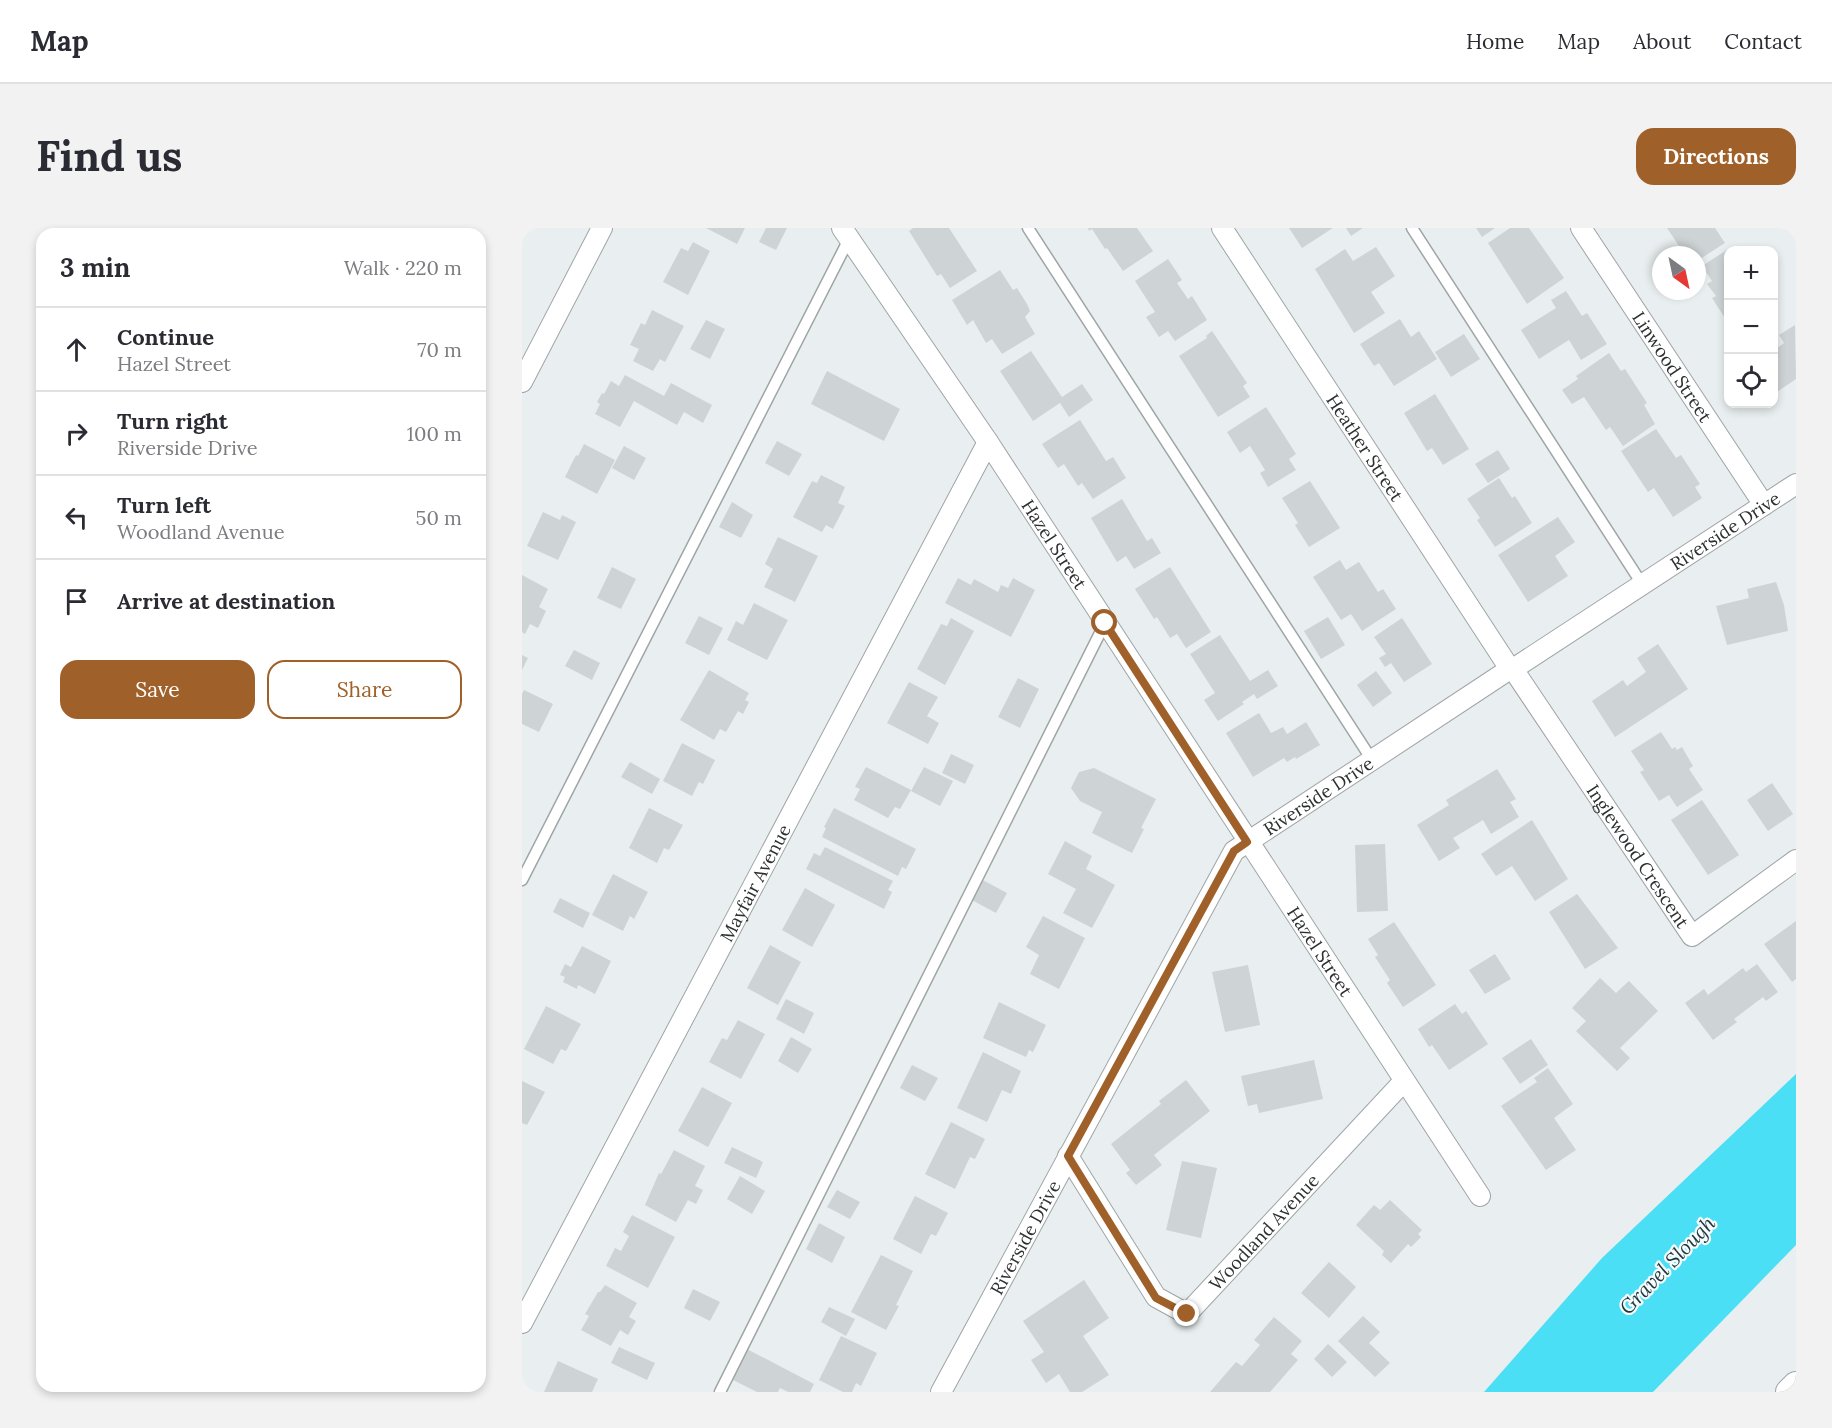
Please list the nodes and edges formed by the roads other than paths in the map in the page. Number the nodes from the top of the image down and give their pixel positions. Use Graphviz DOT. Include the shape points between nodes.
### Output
graph roads {
  1 [pos="602,228"];
  2 [pos="1028,228"];
  3 [pos="1222,228"];
  4 [pos="1412,228"];
  5 [pos="1581,228"];
  6 [pos="845,233"];
  7 [pos="522,382"];
  8 [pos="988,442"];
  9 [pos="1795,486"];
  10 [pos="1764,504"];
  11 [pos="1642,584"];
  12 [pos="1105,623"];
  13 [pos="1511,669"];
  14 [pos="1371,760"];
  15 [pos="1247,842"];
  16 [pos="1796,860"];
  17 [pos="522,880"];
  18 [pos="1404,1081"];
  19 [pos="1068,1156"];
  20 [pos="1480,1196"];
  21 [pos="522,1323"];
  22 [pos="1796,1385"];
  23 [pos="720,1392"];
  24 [pos="940,1392"];
  25 [pos="1788,1392"];
  1 -- 7 [label="street"];
  2 -- 14 [label="lane"];
  3 -- 13 [label="street, Heather Street"];
  4 -- 11 [label="lane"];
  5 -- 10 [label="street, Linwood Street"];
  6 -- 8 [label="street, Hazel Street"];
  6 -- 17 [label="lane"];
  8 -- 12 [label="street, Hazel Street"];
  8 -- 21 [label="street, Mayfair Avenue"];
  9 -- 10 [label="street, Riverside Drive"];
  10 -- 11 [label="street, Riverside Drive"];
  11 -- 13 [label="street, Riverside Drive"];
  12 -- 15 [label="street, Hazel Street"];
  12 -- 23 [label="lane"];
  13 -- 14 [label="street, Riverside Drive"];
  13 -- 16 [label="street, Inglewood Crescent" via="1692,936"];
  14 -- 15 [label="street, Riverside Drive"];
  15 -- 18 [label="street, Hazel Street"];
  15 -- 19 [label="street, Riverside Drive" via="1234,851"];
  18 -- 19 [label="street, Woodland Avenue" via="1187,1314 1156,1298"];
  18 -- 20 [label="street, Hazel Street"];
  19 -- 24 [label="street, Riverside Drive"];
  22 -- 25 [label="street"];
}
